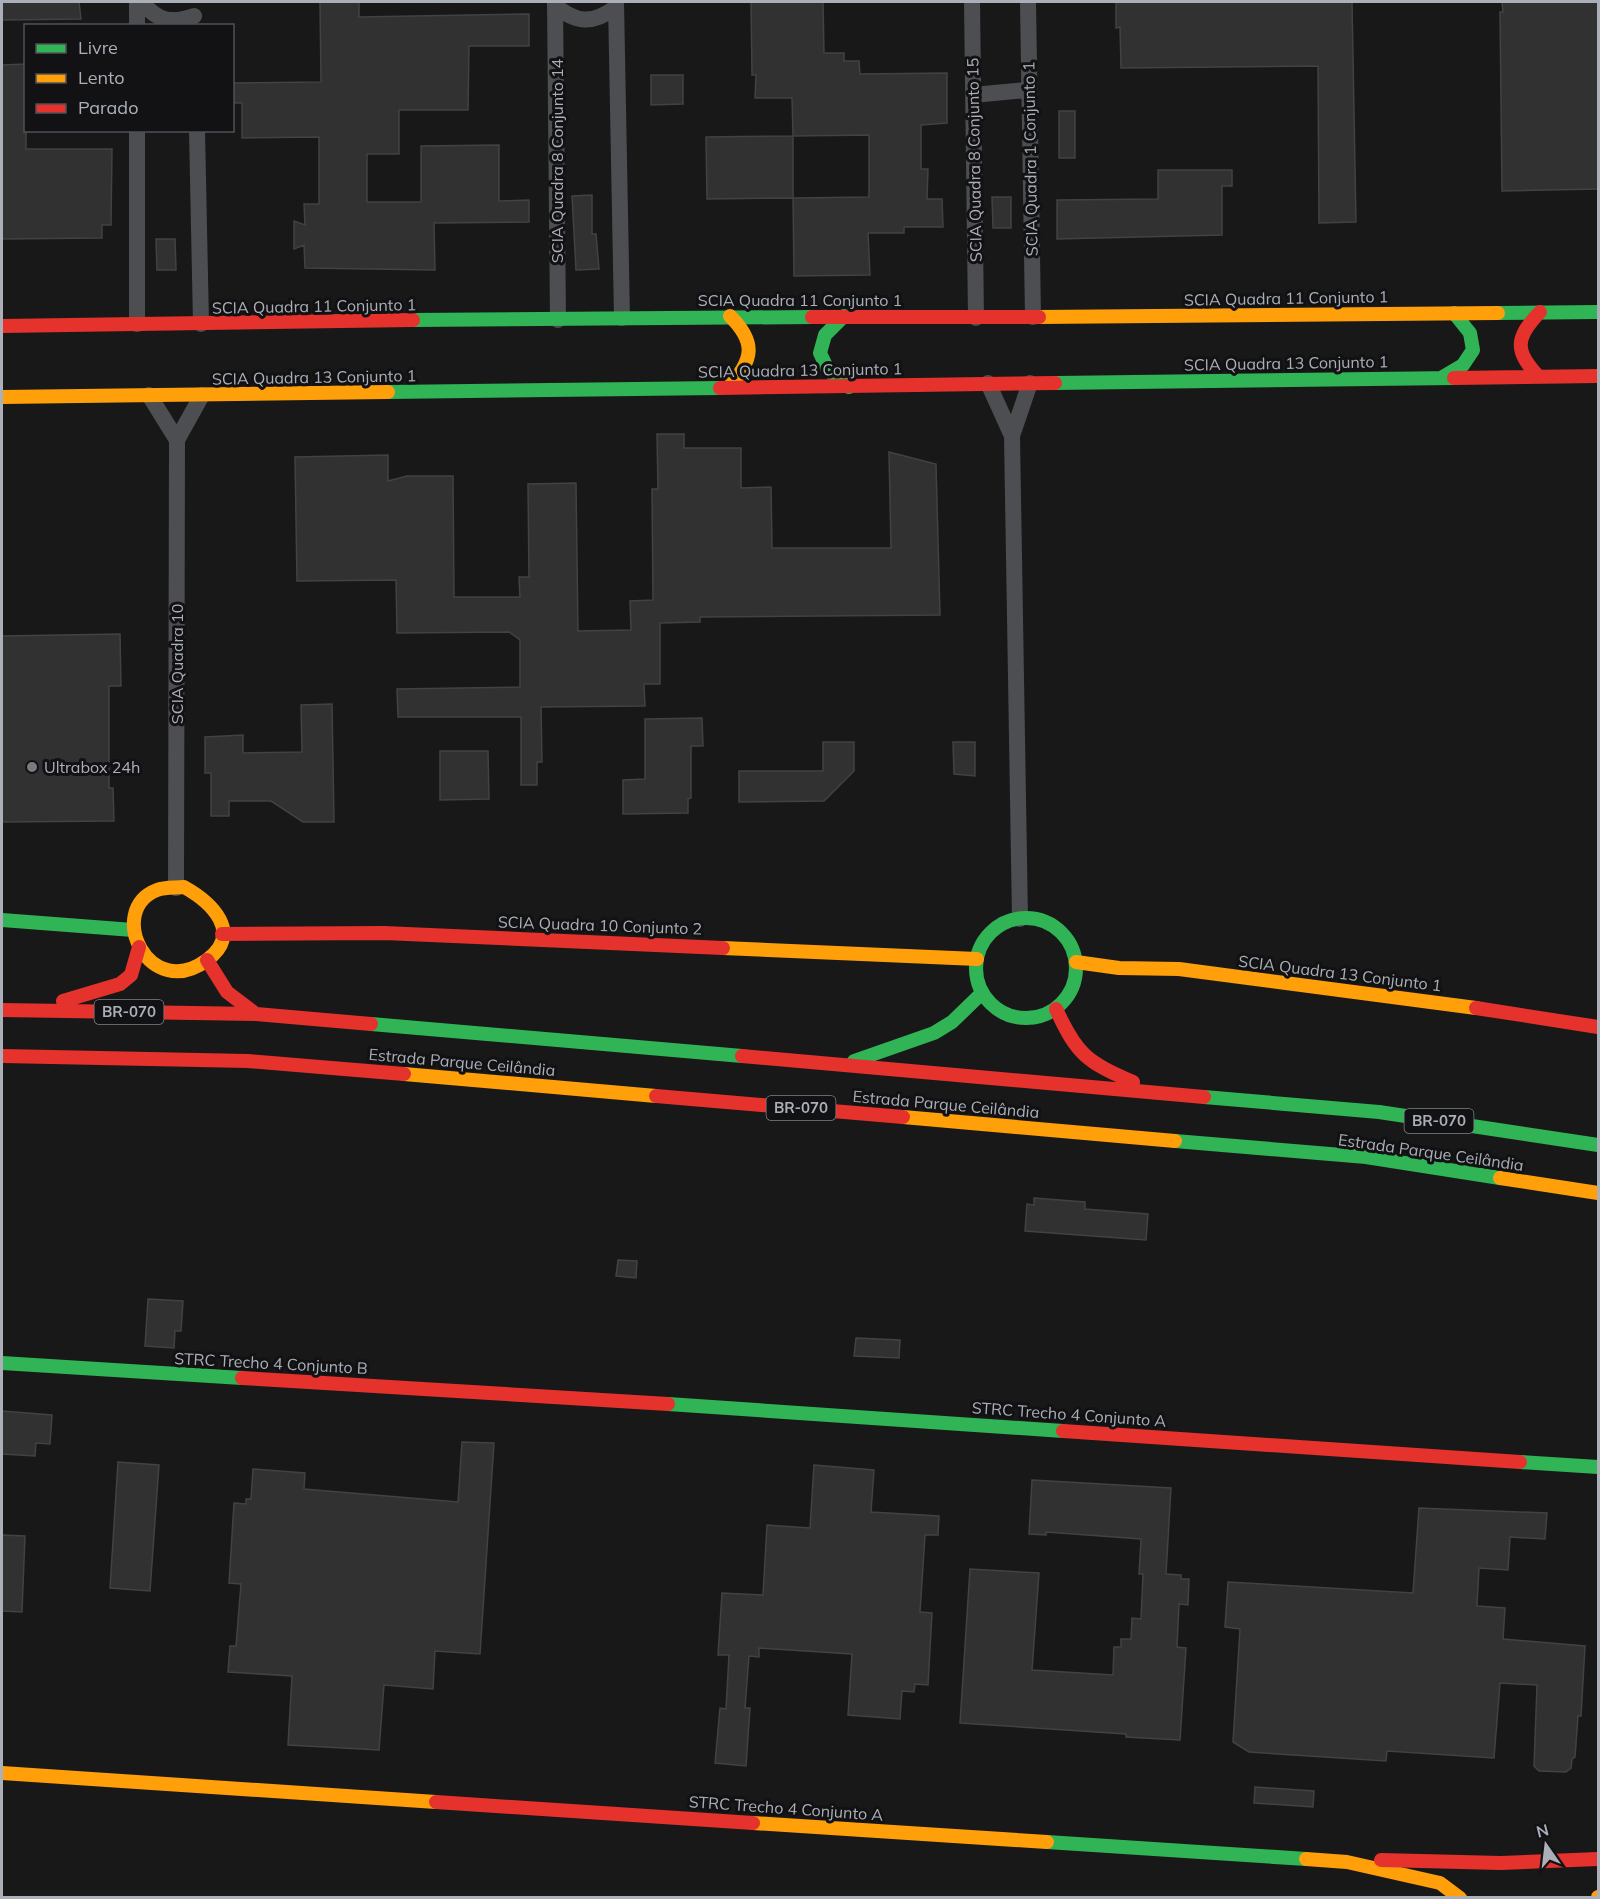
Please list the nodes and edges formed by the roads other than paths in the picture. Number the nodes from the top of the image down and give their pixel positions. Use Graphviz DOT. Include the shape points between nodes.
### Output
graph roads {
  1 [pos="137,2"];
  2 [pos="142,2"];
  3 [pos="972,2"];
  4 [pos="1028,2"];
  5 [pos="555,3"];
  6 [pos="616,4"];
  7 [pos="194,14"];
  8 [pos="137,24"];
  9 [pos="1028,90"];
  10 [pos="973,95"];
  11 [pos="137,132"];
  12 [pos="197,132"];
  13 [pos="1540,312"];
  14 [pos="1599,312"];
  15 [pos="1454,313"];
  16 [pos="730,316"];
  17 [pos="844,316"];
  18 [pos="1033,317"];
  19 [pos="622,318"];
  20 [pos="976,318"];
  21 [pos="558,320"];
  22 [pos="137,324"];
  23 [pos="201,324"];
  24 [pos="2,326"];
  25 [pos="1599,376"];
  26 [pos="1539,377"];
  27 [pos="1440,378"];
  28 [pos="988,383"];
  29 [pos="1030,383"];
  30 [pos="729,387"];
  31 [pos="849,387"];
  32 [pos="149,395"];
  33 [pos="202,395"];
  34 [pos="2,397"];
  35 [pos="1012,436"];
  36 [pos="177,440"];
  37 [pos="176,888"];
  38 [pos="1020,919"];
  39 [pos="2,920"];
  40 [pos="133,930"];
  41 [pos="222,934"];
  42 [pos="139,947"];
  43 [pos="977,959"];
  44 [pos="207,960"];
  45 [pos="1076,962"];
  46 [pos="982,993"];
  47 [pos="1056,1009"];
  48 [pos="3,1010"];
  49 [pos="256,1014"];
  50 [pos="1599,1027"];
  51 [pos="2,1056"];
  52 [pos="842,1065"];
  53 [pos="1157,1092"];
  54 [pos="1599,1145"];
  55 [pos="1599,1193"];
  56 [pos="2,1363"];
  57 [pos="538,1396"];
  58 [pos="1599,1467"];
  59 [pos="2,1773"];
  60 [pos="1599,1859"];
  61 [pos="1347,1862"];
  62 [pos="1460,1898"];
  1 -- 8 [label="street"];
  2 -- 7 [label="street" via="160,19 178,22"];
  3 -- 10 [label="street, SCIA Quadra 8 Conjunto 15"];
  4 -- 9 [label="street, SCIA Quadra 1 Conjunto 1"];
  5 -- 6 [label="street" via="568,16 585,21 602,17"];
  5 -- 21 [label="street, SCIA Quadra 8 Conjunto 14"];
  6 -- 19 [label="street"];
  9 -- 10 [label="street"];
  9 -- 18 [label="street, SCIA Quadra 1 Conjunto 1"];
  10 -- 20 [label="street, SCIA Quadra 8 Conjunto 15"];
  11 -- 22 [label="street"];
  12 -- 23 [label="street"];
  13 -- 14 [label="main road, SCIA Quadra 11 Conjunto 1"];
  13 -- 15 [label="main road, SCIA Quadra 11 Conjunto 1"];
  13 -- 26 [label="main road" via="1519,337 1524,363"];
  15 -- 18 [label="main road, SCIA Quadra 11 Conjunto 1"];
  15 -- 27 [label="main road" via="1470,327 1474,339 1471,358 1460,369"];
  16 -- 17 [label="main road, SCIA Quadra 11 Conjunto 1"];
  16 -- 19 [label="main road, SCIA Quadra 11 Conjunto 1"];
  16 -- 30 [label="main road" via="742,327 750,343 743,373"];
  17 -- 20 [label="main road, SCIA Quadra 11 Conjunto 1"];
  17 -- 31 [label="main road" via="827,327 820,340 821,361 829,375"];
  18 -- 20 [label="main road, SCIA Quadra 11 Conjunto 1"];
  19 -- 21 [label="main road, SCIA Quadra 11 Conjunto 1"];
  21 -- 23 [label="main road, SCIA Quadra 11 Conjunto 1"];
  22 -- 23 [label="main road, SCIA Quadra 11 Conjunto 1"];
  22 -- 24 [label="main road, SCIA Quadra 11 Conjunto 1"];
  25 -- 26 [label="main road, SCIA Quadra 13 Conjunto 1"];
  26 -- 27 [label="main road, SCIA Quadra 13 Conjunto 1"];
  27 -- 29 [label="main road, SCIA Quadra 13 Conjunto 1"];
  28 -- 29 [label="main road, SCIA Quadra 13 Conjunto 1"];
  28 -- 31 [label="main road, SCIA Quadra 13 Conjunto 1"];
  28 -- 35 [label="street"];
  29 -- 35 [label="street"];
  30 -- 31 [label="main road, SCIA Quadra 13 Conjunto 1"];
  30 -- 33 [label="main road, SCIA Quadra 13 Conjunto 1"];
  32 -- 33 [label="main road, SCIA Quadra 13 Conjunto 1"];
  32 -- 34 [label="main road, SCIA Quadra 13 Conjunto 1"];
  32 -- 36 [label="street"];
  33 -- 36 [label="street, SCIA Quadra 10"];
  35 -- 38 [label="street"];
  36 -- 37 [label="street, SCIA Quadra 10"];
  37 -- 40 [label="main road" via="154,891 143,901"];
  37 -- 41 [label="main road" via="184,887 211,904 222,919"];
  38 -- 43 [label="main road" via="995,929 983,942"];
  38 -- 45 [label="main road" via="1054,926 1070,944"];
  39 -- 40 [label="main road"];
  40 -- 42 [label="main road"];
  41 -- 43 [label="main road, SCIA Quadra 10 Conjunto 2" via="395,933"];
  41 -- 44 [label="main road" via="218,950"];
  42 -- 44 [label="main road" via="147,960 166,969 188,969"];
  42 -- 48 [label="main road" via="131,975 120,984 69,1001"];
  43 -- 46 [label="main road" via="976,977"];
  44 -- 49 [label="main road" via="217,983"];
  45 -- 47 [label="main road" via="1075,981"];
  45 -- 50 [label="main road, SCIA Quadra 13 Conjunto 1" via="1119,968 1179,969"];
  46 -- 47 [label="main road" via="996,1009 1015,1018 1036,1018"];
  46 -- 52 [label="main road" via="952,1022 934,1033"];
  47 -- 53 [label="main road" via="1077,1052 1094,1065"];
  48 -- 49 [label="main road, Estrada Parque Ceilândia / BR-070"];
  49 -- 52 [label="main road, Estrada Parque Ceilândia / BR-070"];
  51 -- 55 [label="main road, Estrada Parque Ceilândia / BR-070" via="249,1060 1366,1157"];
  52 -- 53 [label="main road, Estrada Parque Ceilândia / BR-070"];
  53 -- 54 [label="main road, Estrada Parque Ceilândia / BR-070" via="1379,1112"];
  56 -- 57 [label="main road, STRC Trecho 4 Conjunto B"];
  57 -- 58 [label="main road, STRC Trecho 4 Conjunto A"];
  59 -- 61 [label="main road, STRC Trecho 4 Conjunto A"];
  60 -- 61 [label="main road, STRC Trecho 4 Conjunto A"];
  61 -- 62 [label="main road, STRC Trecho 4 Conjunto A" via="1440,1883"];
}
